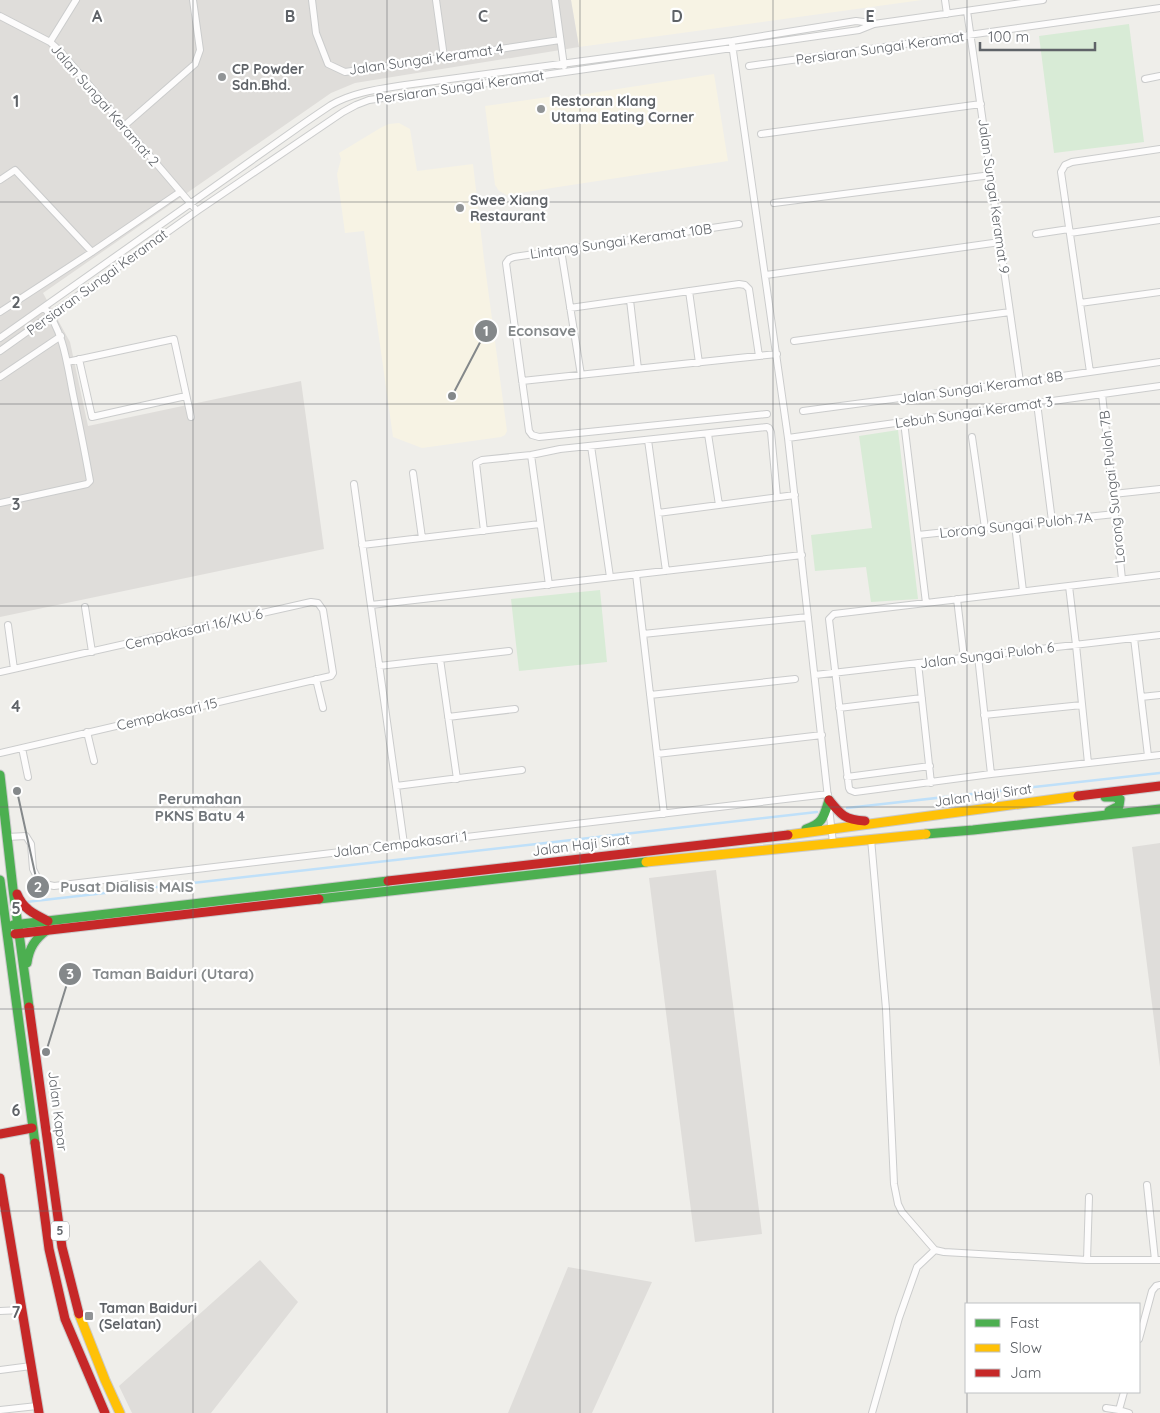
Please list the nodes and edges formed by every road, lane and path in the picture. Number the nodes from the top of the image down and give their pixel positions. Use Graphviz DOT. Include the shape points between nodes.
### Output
graph roads {
  1 [pos="76,0"];
  2 [pos="193,0"];
  3 [pos="312,0"];
  4 [pos="436,0"];
  5 [pos="555,0"];
  6 [pos="945,0"];
  7 [pos="1043,0"];
  8 [pos="1160,8"];
  9 [pos="967,11"];
  10 [pos="947,14"];
  11 [pos="0,16"];
  12 [pos="874,24"];
  13 [pos="971,36"];
  14 [pos="560,40"];
  15 [pos="732,41"];
  16 [pos="50,42"];
  17 [pos="733,48"];
  18 [pos="444,57"];
  19 [pos="564,64"];
  20 [pos="749,66"];
  21 [pos="565,72"];
  22 [pos="1160,76"];
  23 [pos="1145,78"];
  24 [pos="980,104"];
  25 [pos="124,126"];
  26 [pos="760,134"];
  27 [pos="1160,149"];
  28 [pos="991,175"];
  29 [pos="0,180"];
  30 [pos="180,192"];
  31 [pos="774,203"];
  32 [pos="190,204"];
  33 [pos="197,211"];
  34 [pos="1160,220"];
  35 [pos="739,224"];
  36 [pos="1070,231"];
  37 [pos="1036,234"];
  38 [pos="1000,242"];
  39 [pos="561,250"];
  40 [pos="92,252"];
  41 [pos="766,275"];
  42 [pos="689,291"];
  43 [pos="1160,292"];
  44 [pos="630,300"];
  45 [pos="1080,303"];
  46 [pos="44,307"];
  47 [pos="570,308"];
  48 [pos="0,312"];
  49 [pos="1010,312"];
  50 [pos="51,315"];
  51 [pos="61,336"];
  52 [pos="0,338"];
  53 [pos="794,341"];
  54 [pos="0,352"];
  55 [pos="777,354"];
  56 [pos="759,356"];
  57 [pos="79,359"];
  58 [pos="67,362"];
  59 [pos="1160,362"];
  60 [pos="699,363"];
  61 [pos="638,369"];
  62 [pos="1090,372"];
  63 [pos="580,375"];
  64 [pos="0,377"];
  65 [pos="522,381"];
  66 [pos="1020,382"];
  67 [pos="1160,386"];
  68 [pos="1102,394"];
  69 [pos="186,396"];
  70 [pos="1037,403"];
  71 [pos="802,411"];
  72 [pos="767,414"];
  73 [pos="190,416"];
  74 [pos="904,422"];
  75 [pos="708,434"];
  76 [pos="972,437"];
  77 [pos="788,438"];
  78 [pos="648,440"];
  79 [pos="591,446"];
  80 [pos="532,455"];
  81 [pos="413,473"];
  82 [pos="354,484"];
  83 [pos="1160,489"];
  84 [pos="1113,494"];
  85 [pos="795,495"];
  86 [pos="777,497"];
  87 [pos="0,503"];
  88 [pos="719,504"];
  89 [pos="658,513"];
  90 [pos="1115,514"];
  91 [pos="1052,521"];
  92 [pos="540,524"];
  93 [pos="1015,525"];
  94 [pos="985,528"];
  95 [pos="484,531"];
  96 [pos="918,535"];
  97 [pos="422,538"];
  98 [pos="362,545"];
  99 [pos="802,555"];
  100 [pos="666,571"];
  101 [pos="636,574"];
  102 [pos="1160,575"];
  103 [pos="610,578"];
  104 [pos="1122,580"];
  105 [pos="549,585"];
  106 [pos="1068,586"];
  107 [pos="1023,591"];
  108 [pos="957,599"];
  109 [pos="926,603"];
  110 [pos="371,605"];
  111 [pos="85,607"];
  112 [pos="808,616"];
  113 [pos="8,625"];
  114 [pos="643,634"];
  115 [pos="1160,635"];
  116 [pos="1134,638"];
  117 [pos="1076,645"];
  118 [pos="508,651"];
  119 [pos="92,652"];
  120 [pos="978,656"];
  121 [pos="964,658"];
  122 [pos="440,659"];
  123 [pos="918,663"];
  124 [pos="379,666"];
  125 [pos="14,669"];
  126 [pos="0,672"];
  127 [pos="333,673"];
  128 [pos="835,673"];
  129 [pos="815,675"];
  130 [pos="316,679"];
  131 [pos="795,679"];
  132 [pos="650,695"];
  133 [pos="1160,695"];
  134 [pos="1141,697"];
  135 [pos="922,698"];
  136 [pos="1082,705"];
  137 [pos="323,708"];
  138 [pos="839,708"];
  139 [pos="515,709"];
  140 [pos="984,715"];
  141 [pos="448,717"];
  142 [pos="87,732"];
  143 [pos="822,735"];
  144 [pos="22,748"];
  145 [pos="0,753"];
  146 [pos="657,754"];
  147 [pos="1160,755"];
  148 [pos="1148,756"];
  149 [pos="94,761"];
  150 [pos="1088,763"];
  151 [pos="930,766"];
  152 [pos="522,770"];
  153 [pos="991,774"];
  154 [pos="0,775"];
  155 [pos="28,777"];
  156 [pos="847,777"];
  157 [pos="457,779"];
  158 [pos="931,782"];
  159 [pos="396,786"];
  160 [pos="1160,786"];
  161 [pos="828,797"];
  162 [pos="1072,797"];
  163 [pos="1160,809"];
  164 [pos="664,814"];
  165 [pos="1077,817"];
  166 [pos="915,818"];
  167 [pos="831,830"];
  168 [pos="7,837"];
  169 [pos="871,839"];
  170 [pos="740,840"];
  171 [pos="833,843"];
  172 [pos="404,844"];
  173 [pos="0,880"];
  174 [pos="13,886"];
  175 [pos="21,911"];
  176 [pos="48,926"];
  177 [pos="19,929"];
  178 [pos="6,930"];
  179 [pos="25,975"];
  180 [pos="35,1040"];
  181 [pos="21,1042"];
  182 [pos="32,1128"];
  183 [pos="2,1133"];
  184 [pos="0,1178"];
  185 [pos="1147,1185"];
  186 [pos="1089,1197"];
  187 [pos="935,1250"];
  188 [pos="1087,1260"];
  189 [pos="1158,1260"];
  190 [pos="1160,1285"];
  191 [pos="22,1310"];
  192 [pos="0,1311"];
  193 [pos="1140,1335"];
  194 [pos="31,1366"];
  195 [pos="0,1370"];
  196 [pos="1124,1393"];
  197 [pos="1106,1408"];
  198 [pos="38,1409"];
  199 [pos="0,1410"];
  200 [pos="1119,1410"];
  201 [pos="105,1413"];
  202 [pos="120,1413"];
  203 [pos="872,1413"];
  204 [pos="1129,1413"];
  1 -- 16 [label="street"];
  2 -- 25 [label="street" via="200,50 195,64"];
  3 -- 18 [label="street, Jalan Sungai Keramat 4" via="316,33 328,64 345,72"];
  4 -- 18 [label="street"];
  5 -- 14 [label="street"];
  6 -- 10 [label="street"];
  7 -- 9 [label="street, Persiaran Sungai Keramat"];
  8 -- 13 [label="street, Persiaran Sungai Keramat"];
  9 -- 10 [label="street, Persiaran Sungai Keramat"];
  9 -- 13 [label="street, Jalan Sungai Keramat 9"];
  10 -- 12 [label="street, Persiaran Sungai Keramat"];
  11 -- 16 [label="street, Jalan Sungai Keramat 2"];
  12 -- 15 [label="street, Persiaran Sungai Keramat" via="856,21"];
  12 -- 17 [label="street, Persiaran Sungai Keramat" via="859,30"];
  13 -- 20 [label="street, Persiaran Sungai Keramat"];
  13 -- 24 [label="street, Jalan Sungai Keramat 9"];
  14 -- 18 [label="street, Jalan Sungai Keramat 4"];
  14 -- 19 [label="street"];
  15 -- 17 [label="street"];
  15 -- 19 [label="street, Persiaran Sungai Keramat"];
  16 -- 25 [label="street, Jalan Sungai Keramat 2"];
  17 -- 21 [label="street, Persiaran Sungai Keramat"];
  17 -- 41 [label="street"];
  19 -- 21 [label="street"];
  19 -- 32 [label="street, Persiaran Sungai Keramat" via="405,85 347,97 332,104"];
  21 -- 33 [label="street, Persiaran Sungai Keramat" via="385,97 356,105"];
  22 -- 23 [label="street"];
  24 -- 26 [label="street"];
  24 -- 28 [label="street, Jalan Sungai Keramat 9"];
  25 -- 30 [label="street, Jalan Sungai Keramat 2"];
  27 -- 36 [label="street" via="1065,165 1061,172"];
  28 -- 31 [label="street"];
  28 -- 38 [label="street, Jalan Sungai Keramat 9"];
  29 -- 40 [label="street" via="15,170"];
  30 -- 32 [label="street, Jalan Sungai Keramat 2"];
  30 -- 40 [label="street"];
  32 -- 33 [label="street, Jalan Sungai Keramat 2"];
  32 -- 46 [label="street, Persiaran Sungai Keramat"];
  33 -- 50 [label="street, Persiaran Sungai Keramat"];
  34 -- 36 [label="street"];
  35 -- 39 [label="street, Lintang Sungai Keramat 10B"];
  36 -- 37 [label="street"];
  36 -- 45 [label="street"];
  38 -- 41 [label="street"];
  38 -- 49 [label="street, Jalan Sungai Keramat 9"];
  39 -- 47 [label="street"];
  39 -- 65 [label="street, Lintang Sungai Keramat 10B" via="514,257 506,263"];
  40 -- 48 [label="street"];
  41 -- 55 [label="street"];
  42 -- 44 [label="street"];
  42 -- 56 [label="street" via="745,285"];
  42 -- 60 [label="street"];
  43 -- 45 [label="street"];
  44 -- 47 [label="street"];
  44 -- 61 [label="street"];
  45 -- 62 [label="street"];
  46 -- 50 [label="street"];
  46 -- 52 [label="street, Persiaran Sungai Keramat"];
  47 -- 63 [label="street"];
  49 -- 53 [label="street"];
  49 -- 66 [label="street, Jalan Sungai Keramat 9"];
  50 -- 51 [label="street"];
  50 -- 54 [label="street, Persiaran Sungai Keramat"];
  51 -- 58 [label="street"];
  51 -- 64 [label="street"];
  55 -- 56 [label="street"];
  55 -- 77 [label="street"];
  56 -- 60 [label="street"];
  57 -- 58 [label="street"];
  57 -- 69 [label="street" via="174,339"];
  57 -- 69 [label="street" via="92,417"];
  58 -- 87 [label="street" via="90,481"];
  59 -- 62 [label="street, Jalan Sungai Keramat 8B"];
  60 -- 61 [label="street"];
  61 -- 63 [label="street"];
  62 -- 66 [label="street, Jalan Sungai Keramat 8B"];
  63 -- 65 [label="street"];
  65 -- 72 [label="street" via="529,431 538,437"];
  66 -- 71 [label="street, Jalan Sungai Keramat 8B"];
  67 -- 68 [label="street, Lebuh Sungai Keramat 3"];
  68 -- 70 [label="street, Lebuh Sungai Keramat 3"];
  68 -- 84 [label="street, Lorong Sungai Puloh 7B"];
  69 -- 73 [label="street"];
  70 -- 74 [label="street, Lebuh Sungai Keramat 3"];
  70 -- 91 [label="street"];
  74 -- 77 [label="street, Lebuh Sungai Keramat 3"];
  74 -- 96 [label="street"];
  75 -- 78 [label="street"];
  75 -- 86 [label="street" via="769,428"];
  75 -- 88 [label="street"];
  76 -- 94 [label="street"];
  77 -- 85 [label="street"];
  78 -- 79 [label="street"];
  78 -- 89 [label="street"];
  79 -- 80 [label="street"];
  79 -- 103 [label="street"];
  80 -- 92 [label="street"];
  80 -- 95 [label="street" via="482,460 475,464"];
  81 -- 97 [label="street"];
  82 -- 98 [label="street"];
  83 -- 84 [label="street"];
  84 -- 90 [label="street, Lorong Sungai Puloh 7B"];
  85 -- 86 [label="street"];
  85 -- 99 [label="street"];
  86 -- 88 [label="street"];
  88 -- 89 [label="street"];
  89 -- 100 [label="street"];
  90 -- 91 [label="street, Lorong Sungai Puloh 7A"];
  90 -- 104 [label="street, Lorong Sungai Puloh 7B"];
  91 -- 93 [label="street, Lorong Sungai Puloh 7A"];
  92 -- 95 [label="street"];
  92 -- 105 [label="street"];
  93 -- 94 [label="street, Lorong Sungai Puloh 7A"];
  93 -- 107 [label="street"];
  94 -- 96 [label="street, Lorong Sungai Puloh 7A"];
  95 -- 97 [label="street"];
  96 -- 109 [label="street"];
  97 -- 98 [label="street"];
  98 -- 110 [label="street"];
  99 -- 100 [label="street"];
  99 -- 112 [label="street"];
  100 -- 101 [label="street"];
  101 -- 103 [label="street"];
  101 -- 114 [label="street"];
  102 -- 104 [label="street"];
  103 -- 105 [label="street"];
  104 -- 106 [label="street"];
  105 -- 110 [label="street"];
  106 -- 107 [label="street"];
  106 -- 117 [label="street"];
  107 -- 108 [label="street"];
  108 -- 109 [label="street"];
  108 -- 121 [label="street"];
  109 -- 128 [label="street" via="834,614 829,619"];
  110 -- 124 [label="street"];
  111 -- 119 [label="street"];
  112 -- 114 [label="street"];
  112 -- 129 [label="street"];
  113 -- 125 [label="street"];
  114 -- 132 [label="street"];
  115 -- 116 [label="street, Jalan Sungai Puloh 6"];
  116 -- 117 [label="street, Jalan Sungai Puloh 6"];
  116 -- 134 [label="street"];
  117 -- 120 [label="street, Jalan Sungai Puloh 6"];
  117 -- 136 [label="street"];
  118 -- 122 [label="street"];
  119 -- 125 [label="street, Cempakasari 16/KU 6"];
  119 -- 127 [label="street, Cempakasari 16/KU 6" via="315,602 323,610"];
  120 -- 121 [label="street, Jalan Sungai Puloh 6"];
  120 -- 140 [label="street"];
  121 -- 123 [label="street, Jalan Sungai Puloh 6"];
  122 -- 124 [label="street"];
  122 -- 141 [label="street"];
  123 -- 128 [label="street, Jalan Sungai Puloh 6"];
  123 -- 135 [label="street"];
  124 -- 159 [label="street"];
  125 -- 126 [label="street, Cempakasari 16/KU 6"];
  127 -- 130 [label="street, Cempakasari 15"];
  128 -- 129 [label="street, Jalan Sungai Puloh 6"];
  128 -- 138 [label="street"];
  129 -- 143 [label="street"];
  130 -- 137 [label="street"];
  130 -- 142 [label="street, Cempakasari 15"];
  131 -- 132 [label="street"];
  132 -- 146 [label="street"];
  133 -- 134 [label="street"];
  134 -- 148 [label="street"];
  135 -- 138 [label="street"];
  135 -- 151 [label="street"];
  136 -- 140 [label="street"];
  136 -- 150 [label="street"];
  138 -- 156 [label="street"];
  139 -- 141 [label="street"];
  140 -- 153 [label="street"];
  141 -- 157 [label="street"];
  142 -- 144 [label="street, Cempakasari 15"];
  142 -- 149 [label="street"];
  143 -- 146 [label="street"];
  143 -- 161 [label="street"];
  144 -- 145 [label="street, Cempakasari 15"];
  144 -- 155 [label="street"];
  146 -- 164 [label="street"];
  147 -- 148 [label="street"];
  148 -- 150 [label="street"];
  150 -- 153 [label="street"];
  151 -- 156 [label="street"];
  151 -- 158 [label="street"];
  152 -- 157 [label="street"];
  153 -- 158 [label="street"];
  154 -- 168 [label="main road, Jalan Kapar / 5"];
  156 -- 158 [label="street" via="848,788 855,792"];
  157 -- 159 [label="street"];
  159 -- 172 [label="street"];
  160 -- 162 [label="main road, Jalan Haji Sirat"];
  161 -- 164 [label="street, Jalan Cempakasari 1"];
  161 -- 166 [label="main road" via="842,816 852,820"];
  161 -- 167 [label="street"];
  161 -- 170 [label="main road" via="824,817 812,828"];
  162 -- 165 [label="main road" via="1114,797 1121,802 1111,810"];
  162 -- 166 [label="main road, Jalan Haji Sirat"];
  163 -- 165 [label="main road, Jalan Haji Sirat"];
  164 -- 172 [label="street, Jalan Cempakasari 1"];
  165 -- 169 [label="main road, Jalan Haji Sirat"];
  166 -- 167 [label="main road, Jalan Haji Sirat"];
  167 -- 170 [label="main road, Jalan Haji Sirat"];
  167 -- 171 [label="street"];
  168 -- 172 [label="street, Jalan Cempakasari 1" via="26,836 31,844 34,870 40,883 54,886"];
  168 -- 174 [label="main road, Jalan Kapar / 5"];
  169 -- 171 [label="main road, Jalan Haji Sirat"];
  169 -- 187 [label="street" via="886,1009 894,1184 902,1212"];
  170 -- 176 [label="main road, Jalan Haji Sirat"];
  171 -- 176 [label="main road, Jalan Haji Sirat"];
  173 -- 178 [label="main road, Jalan Kapar / 5"];
  174 -- 175 [label="main road, Jalan Kapar / 5"];
  174 -- 175 [label="main road"];
  175 -- 176 [label="main road"];
  175 -- 177 [label="main road, Jalan Kapar / 5"];
  176 -- 177 [label="main road, Jalan Haji Sirat"];
  176 -- 179 [label="main road" via="28,951"];
  177 -- 178 [label="main road, Jalan Haji Sirat"];
  177 -- 179 [label="main road, Jalan Kapar / 5"];
  178 -- 181 [label="main road, Jalan Kapar / 5"];
  179 -- 180 [label="main road, Jalan Kapar / 5"];
  180 -- 181 [label="main road"];
  180 -- 202 [label="main road, Jalan Kapar / 5" via="62,1247 79,1314"];
  181 -- 182 [label="main road, Jalan Kapar / 5"];
  182 -- 183 [label="main road"];
  182 -- 201 [label="main road, Jalan Kapar / 5" via="49,1249 65,1319"];
  184 -- 191 [label="main road"];
  185 -- 189 [label="street"];
  186 -- 188 [label="street"];
  187 -- 188 [label="street"];
  187 -- 203 [label="street" via="917,1267"];
  188 -- 189 [label="street"];
  190 -- 193 [label="street" via="1152,1291"];
  191 -- 192 [label="street"];
  191 -- 194 [label="main road"];
  194 -- 195 [label="street"];
  194 -- 198 [label="main road"];
  196 -- 200 [label="street"];
  197 -- 200 [label="street"];
  198 -- 199 [label="street"];
  200 -- 204 [label="street"];
}
